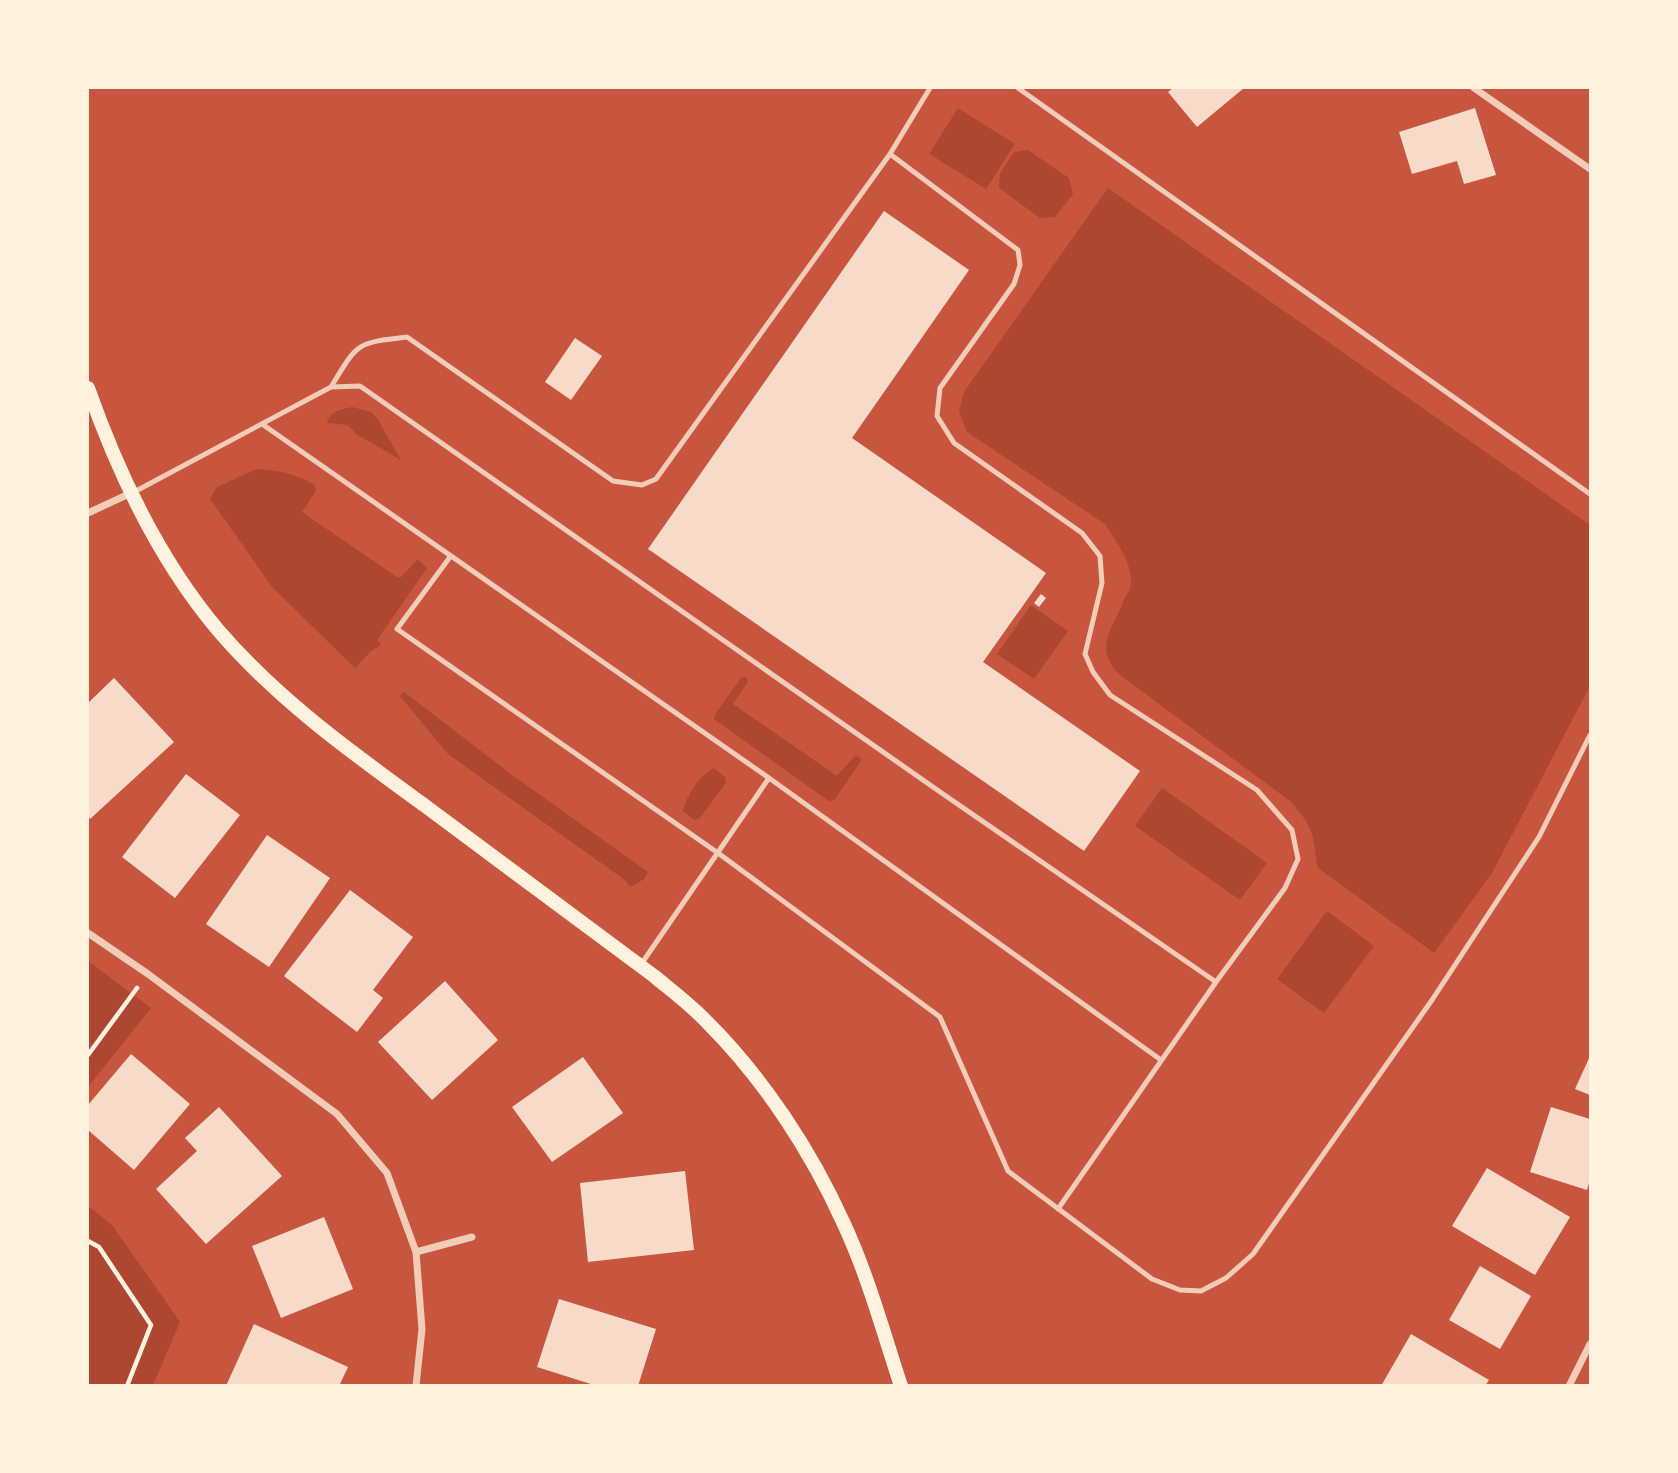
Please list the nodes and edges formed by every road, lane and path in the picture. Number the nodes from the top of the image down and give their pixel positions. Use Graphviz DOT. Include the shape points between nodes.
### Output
graph roads {
  1 [pos="930,88"];
  2 [pos="1017,88"];
  3 [pos="1474,88"];
  4 [pos="890,154"];
  5 [pos="1591,169"];
  6 [pos="331,387"];
  7 [pos="88,388"];
  8 [pos="262,424"];
  9 [pos="131,493"];
  10 [pos="1591,494"];
  11 [pos="88,513"];
  12 [pos="450,557"];
  13 [pos="1591,735"];
  14 [pos="769,778"];
  15 [pos="718,853"];
  16 [pos="88,933"];
  17 [pos="640,966"];
  18 [pos="148,974"];
  19 [pos="1216,982"];
  20 [pos="88,1055"];
  21 [pos="1161,1060"];
  22 [pos="1058,1209"];
  23 [pos="472,1237"];
  24 [pos="88,1241"];
  25 [pos="416,1252"];
  26 [pos="1591,1344"];
  27 [pos="127,1385"];
  28 [pos="416,1385"];
  29 [pos="901,1385"];
  30 [pos="1569,1385"];
  1 -- 4 [label="lane"];
  2 -- 10 [label="lane"];
  3 -- 5 [label="street"];
  4 -- 6 [label="lane" via="656,480 642,485 613,481 407,337 372,341 353,350"];
  4 -- 19 [label="lane" via="1018,250 1020,265 1014,284 940,388 937,416 954,443 1082,533 1100,556 1102,583 1085,654 1110,695 1258,790 1292,830 1297,859 1285,888"];
  6 -- 8 [label="lane"];
  6 -- 19 [label="lane" via="360,386"];
  7 -- 9 [label="main road"];
  8 -- 9 [label="lane"];
  8 -- 12 [label="lane"];
  9 -- 11 [label="street"];
  9 -- 17 [label="main road" via="171,564 217,629 259,674 322,730"];
  12 -- 14 [label="lane"];
  12 -- 15 [label="lane" via="397,629"];
  13 -- 22 [label="lane" via="1539,837 1432,1000 1253,1254 1226,1278 1201,1291 1180,1290 1152,1279"];
  14 -- 15 [label="lane"];
  14 -- 21 [label="lane"];
  15 -- 17 [label="lane"];
  15 -- 22 [label="lane" via="940,1017 1008,1171"];
  16 -- 18 [label="street"];
  17 -- 29 [label="main road" via="706,1021 756,1077 804,1148 844,1224 873,1294"];
  18 -- 20 [label="path"];
  18 -- 25 [label="street" via="337,1114 387,1173"];
  19 -- 21 [label="lane"];
  21 -- 22 [label="lane"];
  23 -- 25 [label="street"];
  24 -- 27 [label="path" via="99,1247 151,1325"];
  25 -- 28 [label="street" via="422,1329"];
  26 -- 30 [label="street"];
}
